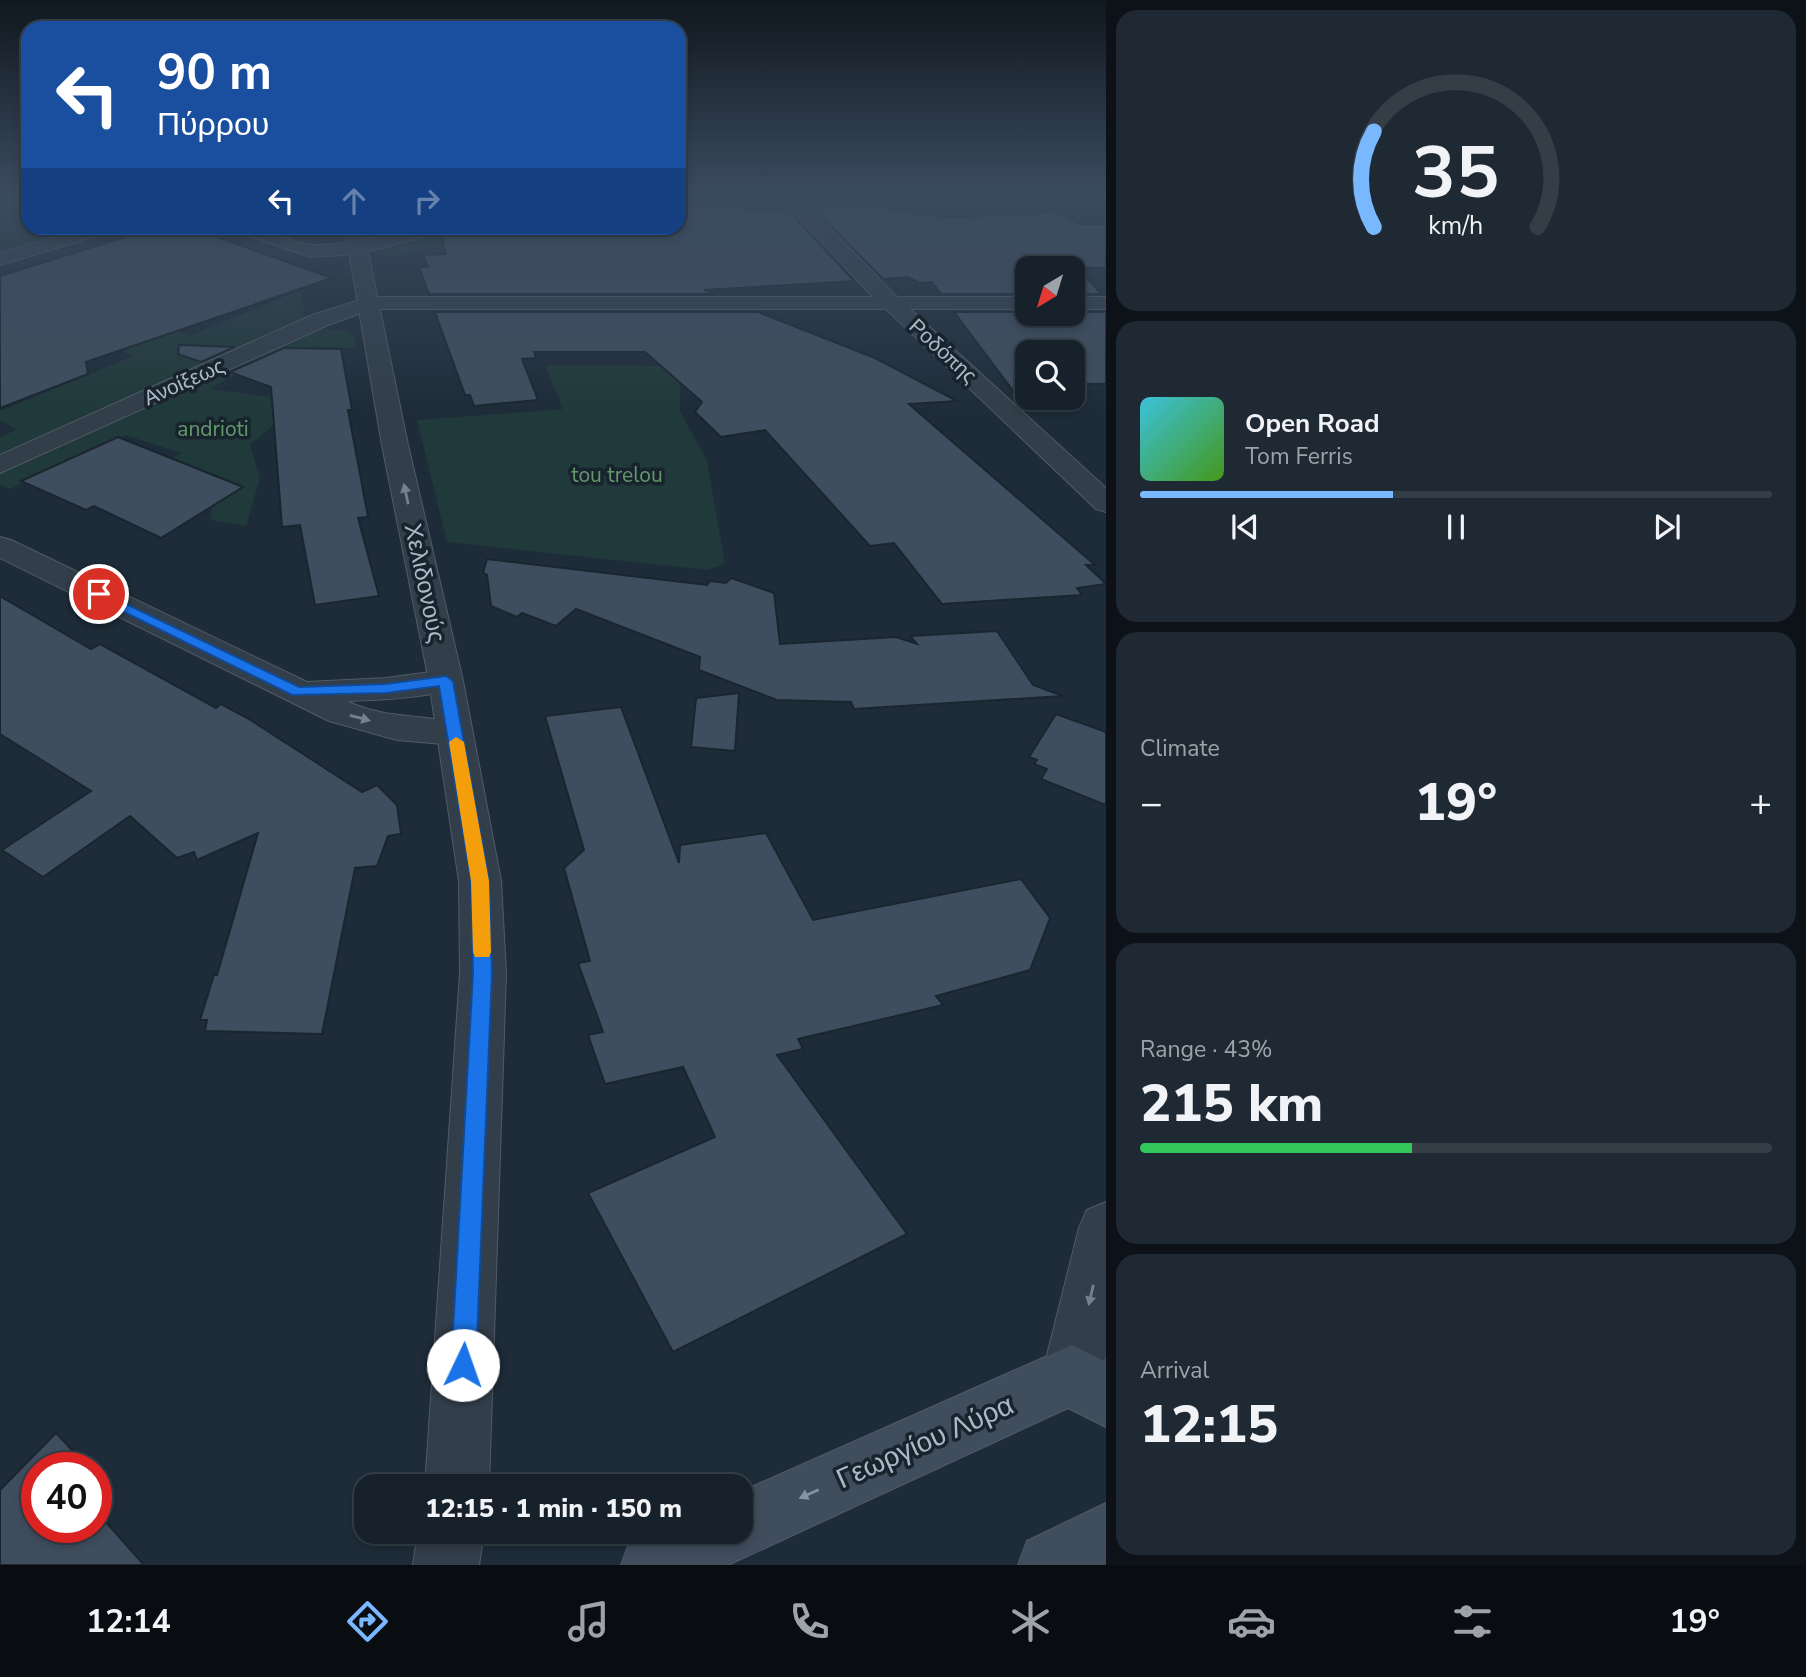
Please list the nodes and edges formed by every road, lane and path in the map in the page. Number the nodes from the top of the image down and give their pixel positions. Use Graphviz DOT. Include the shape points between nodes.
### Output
graph roads {
  1 [pos="362,267"];
  2 [pos="856,267"];
  3 [pos="370,303"];
  4 [pos="891,303"];
  5 [pos="1015,303"];
  6 [pos="1085,303"];
  7 [pos="1106,303"];
  8 [pos="0,465"];
  9 [pos="1106,503"];
  10 [pos="0,546"];
  11 [pos="446,681"];
  12 [pos="297,692"];
  13 [pos="455,733"];
  14 [pos="1106,1228"];
  15 [pos="1089,1386"];
  16 [pos="458,1474"];
  17 [pos="753,1521"];
  18 [pos="1106,1536"];
  19 [pos="449,1544"];
  20 [pos="700,1544"];
  21 [pos="446,1565"];
  22 [pos="654,1565"];
  23 [pos="1051,1565"];
  1 -- 3 [label="street, Χελιδονούς"];
  2 -- 4 [label="street, Ροδόπης"];
  3 -- 4 [label="street, Ανοίξεως"];
  3 -- 8 [label="street, Ανοίξεως" via="320,320"];
  11 -- 3 [label="street, Χελιδονούς, one-way"];
  4 -- 5 [label="street, Ανοίξεως"];
  4 -- 9 [label="street, Ροδόπης"];
  6 -- 7 [label="street"];
  10 -- 12 [label="street"];
  11 -- 12 [label="street" via="374,690"];
  11 -- 13 [label="street, Χελιδονούς"];
  12 -- 13 [label="street, one-way" via="342,713 397,728"];
  13 -- 16 [label="street, Χελιδονούς" via="480,881 483,973"];
  14 -- 15 [label="street, one-way"];
  15 -- 17 [label="main road, Γεωργίου Λύρα, one-way"];
  18 -- 23 [label="main road"];
  19 -- 21 [label="street"];
  20 -- 22 [label="main road"];
}
